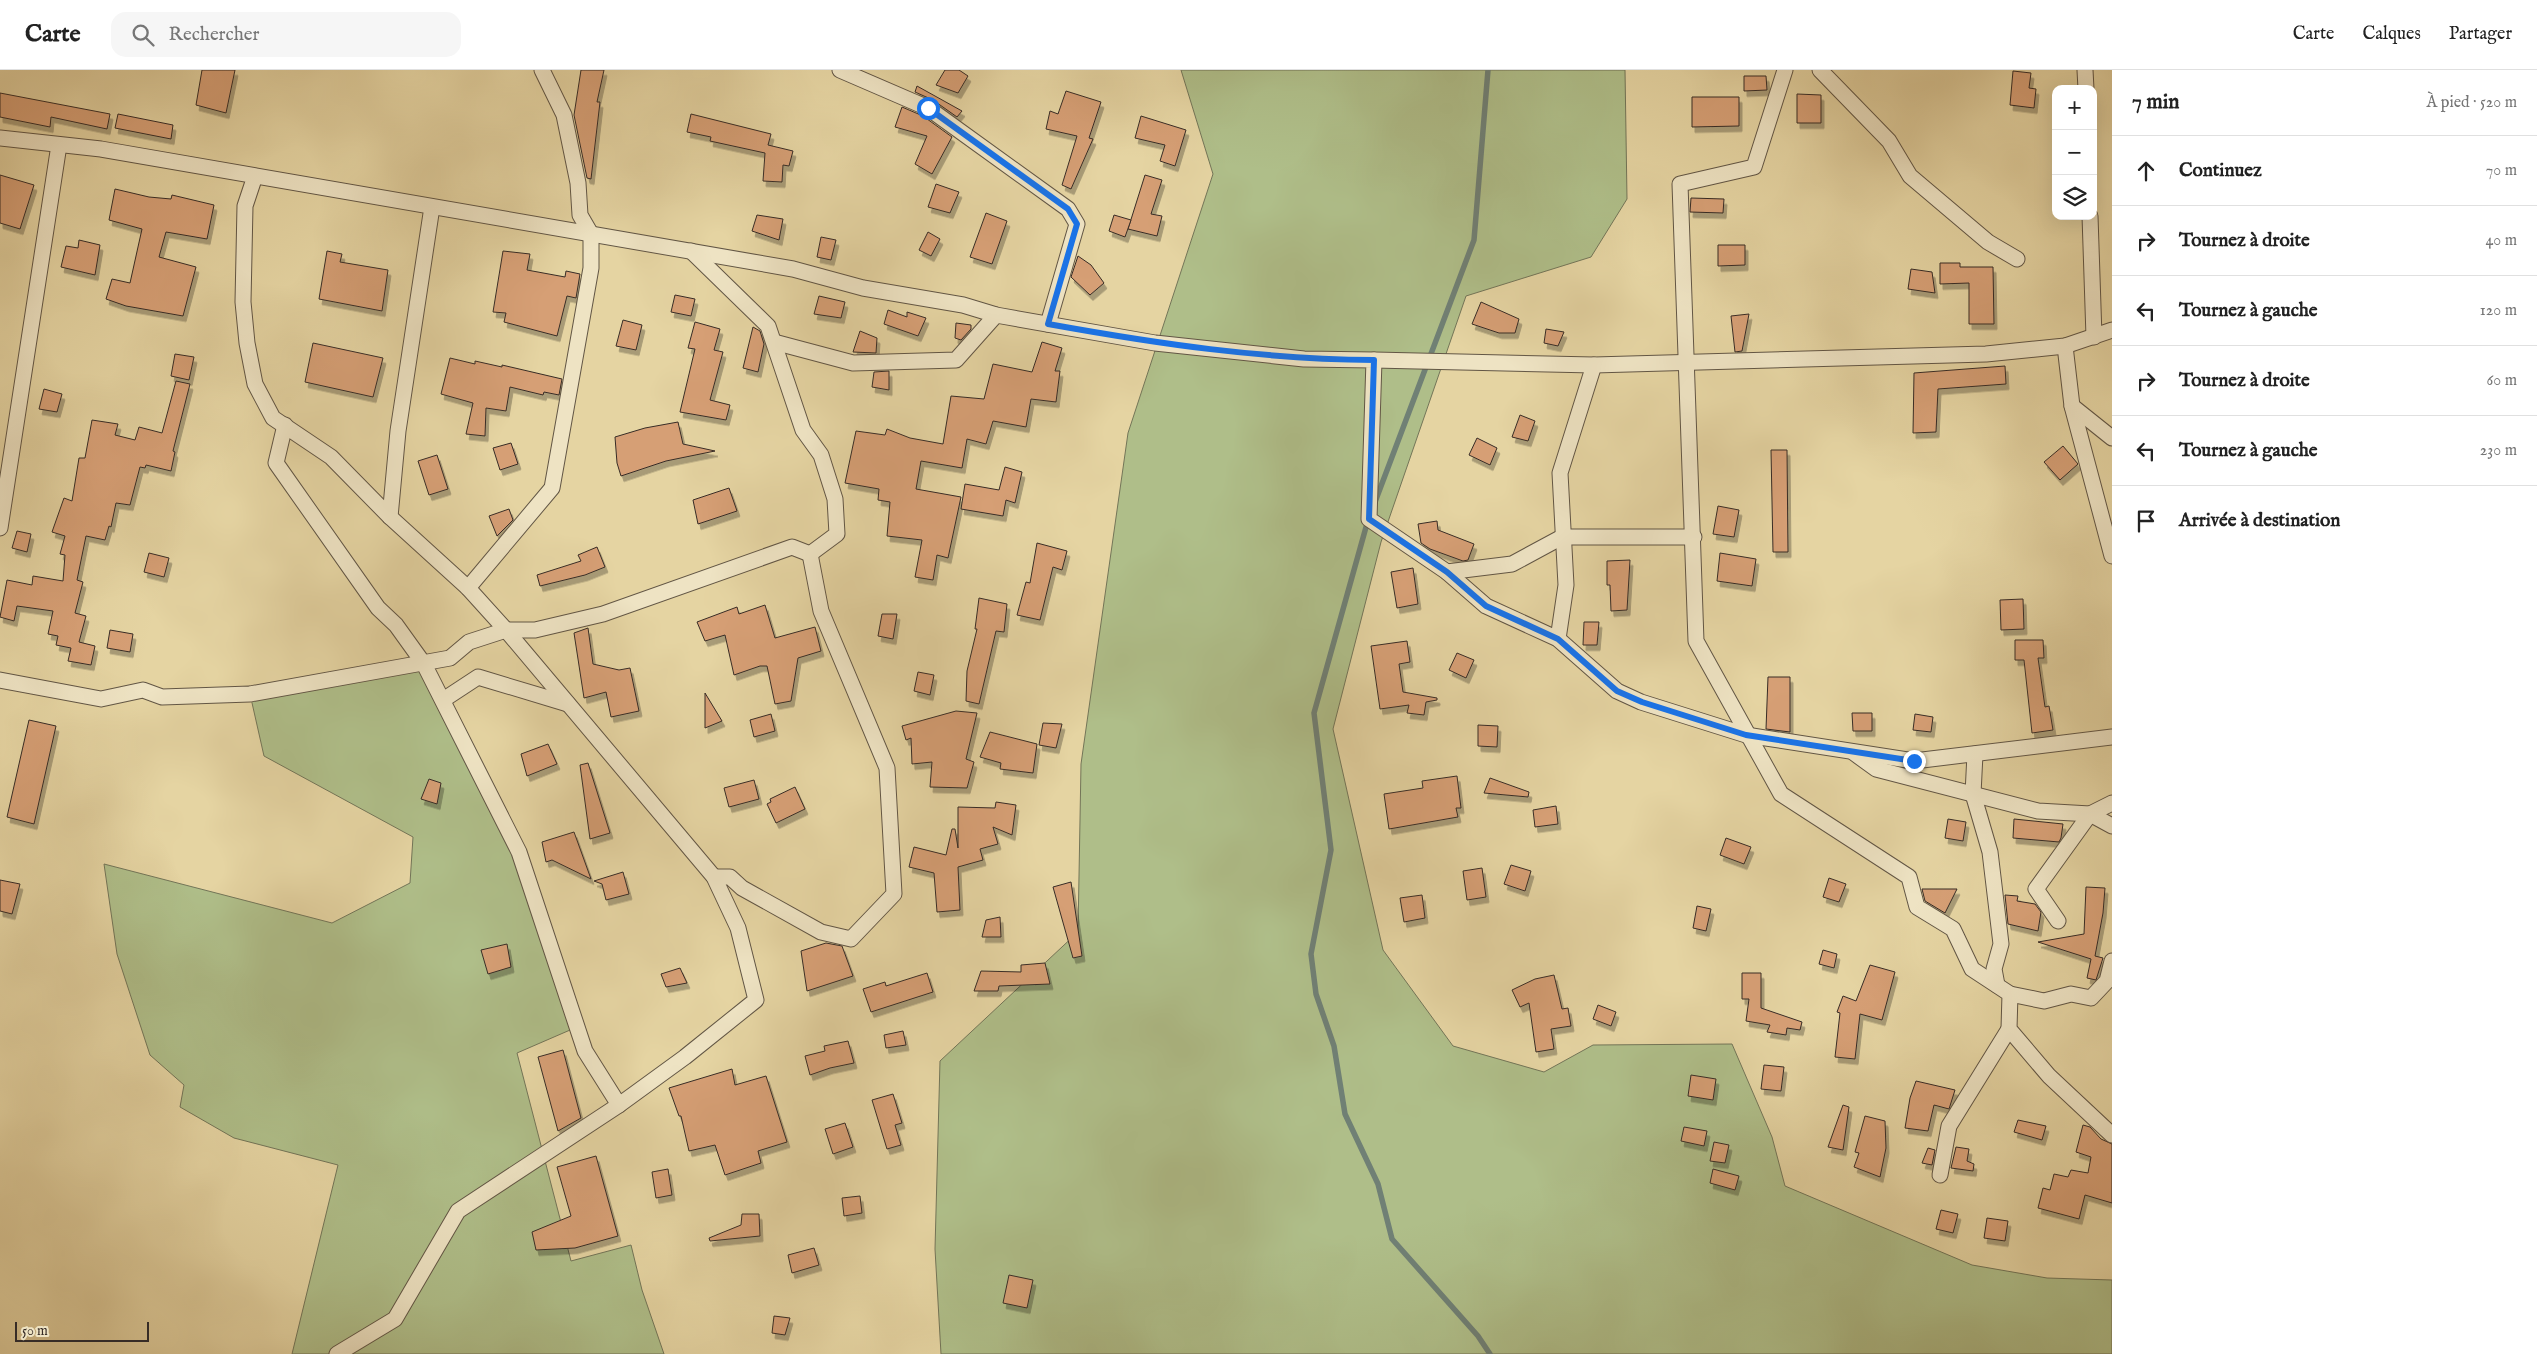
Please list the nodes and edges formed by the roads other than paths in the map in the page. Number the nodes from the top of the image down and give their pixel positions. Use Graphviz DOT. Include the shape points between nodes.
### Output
graph roads {
  1 [pos="542,70"];
  2 [pos="840,70"];
  3 [pos="1785,70"];
  4 [pos="1820,70"];
  5 [pos="2085,70"];
  6 [pos="2086,85"];
  7 [pos="0,138"];
  8 [pos="59,144"];
  9 [pos="255,176"];
  10 [pos="432,206"];
  11 [pos="2090,220"];
  12 [pos="591,234"];
  13 [pos="691,251"];
  14 [pos="2017,259"];
  15 [pos="996,315"];
  16 [pos="1048,324"];
  17 [pos="2112,330"];
  18 [pos="2094,337"];
  19 [pos="774,342"];
  20 [pos="2065,346"];
  21 [pos="1374,360"];
  22 [pos="1687,363"];
  23 [pos="1594,365"];
  24 [pos="2072,406"];
  25 [pos="285,425"];
  26 [pos="2112,438"];
  27 [pos="390,517"];
  28 [pos="0,528"];
  29 [pos="1562,537"];
  30 [pos="1694,537"];
  31 [pos="810,554"];
  32 [pos="2112,556"];
  33 [pos="1447,572"];
  34 [pos="468,588"];
  35 [pos="506,630"];
  36 [pos="1558,639"];
  37 [pos="424,664"];
  38 [pos="0,680"];
  39 [pos="442,700"];
  40 [pos="568,704"];
  41 [pos="1746,735"];
  42 [pos="2112,737"];
  43 [pos="1850,751"];
  44 [pos="1975,754"];
  45 [pos="1973,794"];
  46 [pos="2112,803"];
  47 [pos="2090,814"];
  48 [pos="2112,826"];
  49 [pos="714,877"];
  50 [pos="2058,921"];
  51 [pos="2112,961"];
  52 [pos="2004,989"];
  53 [pos="2009,1029"];
  54 [pos="619,1105"];
  55 [pos="2112,1135"];
  56 [pos="1940,1175"];
  57 [pos="337,1354"];
  1 -- 12 [label="street" via="564,115 578,183 580,215"];
  2 -- 16 [label="street" via="928,108 1068,209 1077,224"];
  3 -- 22 [label="street" via="1754,167 1680,184"];
  4 -- 14 [label="street" via="1889,140 1910,176 1988,242"];
  5 -- 6 [label="street"];
  7 -- 8 [label="street"];
  8 -- 9 [label="street"];
  8 -- 28 [label="street"];
  9 -- 10 [label="street"];
  9 -- 25 [label="street" via="245,206 243,302 247,344 255,384 273,418"];
  10 -- 12 [label="street"];
  10 -- 27 [label="street" via="398,431"];
  11 -- 18 [label="street"];
  12 -- 13 [label="street"];
  12 -- 34 [label="street" via="591,268 552,488"];
  13 -- 15 [label="street" via="793,269 863,288 963,305"];
  13 -- 19 [label="street" via="768,326"];
  15 -- 16 [label="street"];
  15 -- 19 [label="street" via="956,360 853,363"];
  16 -- 21 [label="street" via="1236,353 1304,359"];
  17 -- 18 [label="street"];
  18 -- 20 [label="street"];
  19 -- 31 [label="street" via="804,430 821,454 835,499 837,534"];
  20 -- 22 [label="street" via="1986,354"];
  20 -- 24 [label="street"];
  21 -- 23 [label="street"];
  21 -- 33 [label="street" via="1369,519"];
  22 -- 23 [label="street"];
  22 -- 30 [label="street"];
  23 -- 29 [label="street" via="1560,473"];
  24 -- 26 [label="street"];
  24 -- 32 [label="street"];
  25 -- 27 [label="street" via="331,458"];
  25 -- 37 [label="street" via="276,463 378,608 396,625"];
  27 -- 34 [label="street"];
  29 -- 30 [label="street"];
  29 -- 33 [label="street" via="1512,564"];
  29 -- 36 [label="street" via="1566,585"];
  30 -- 41 [label="street" via="1696,641"];
  31 -- 35 [label="street" via="792,548 603,614 536,630"];
  31 -- 49 [label="street" via="821,611 887,768 894,894 851,939 821,932 742,888 730,877"];
  33 -- 36 [label="street" via="1486,606"];
  34 -- 35 [label="street"];
  35 -- 37 [label="street" via="469,642 450,658"];
  35 -- 40 [label="street"];
  36 -- 41 [label="street" via="1617,691"];
  37 -- 38 [label="street" via="250,694 172,697 143,690 101,699"];
  37 -- 39 [label="street"];
  39 -- 40 [label="street" via="478,677"];
  39 -- 54 [label="street" via="519,852 584,1051"];
  40 -- 49 [label="street"];
  41 -- 43 [label="street"];
  41 -- 52 [label="street" via="1781,794 1909,877 1917,907 1953,929 1972,969"];
  42 -- 44 [label="street"];
  43 -- 44 [label="street" via="1914,761"];
  43 -- 45 [label="street" via="1876,769"];
  44 -- 45 [label="street"];
  45 -- 47 [label="street" via="2038,811"];
  45 -- 52 [label="street" via="1990,852 2001,944 1994,969"];
  46 -- 47 [label="street"];
  47 -- 48 [label="street"];
  47 -- 50 [label="street" via="2036,889"];
  49 -- 54 [label="street" via="738,928 756,1000"];
  51 -- 52 [label="street" via="2107,980 2091,998 2071,994 2044,1001"];
  52 -- 53 [label="street"];
  53 -- 55 [label="street" via="2050,1076"];
  53 -- 56 [label="street" via="1949,1126"];
  54 -- 57 [label="street" via="458,1211 395,1319"];
}
